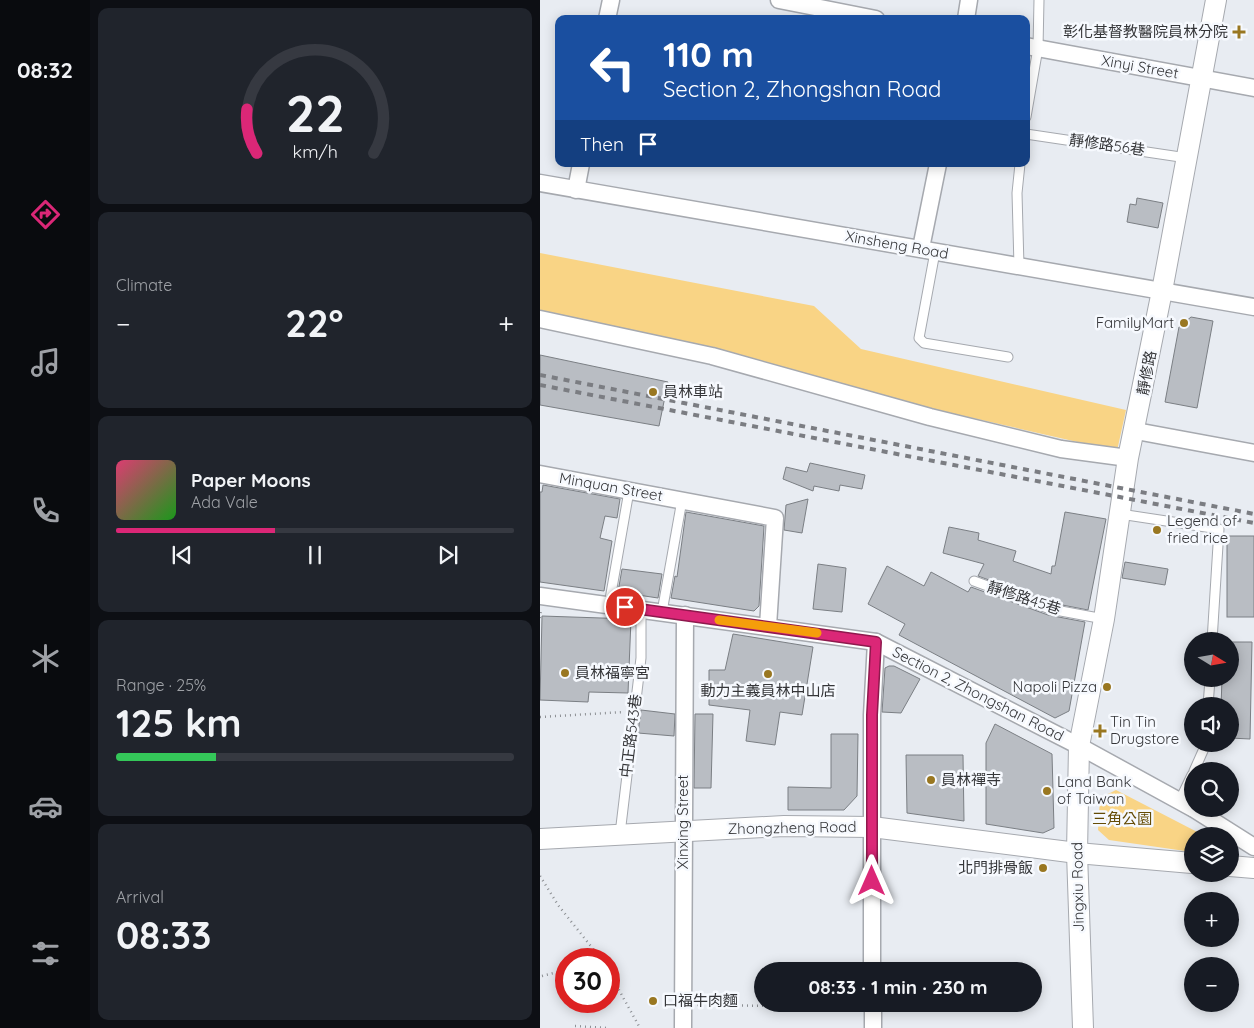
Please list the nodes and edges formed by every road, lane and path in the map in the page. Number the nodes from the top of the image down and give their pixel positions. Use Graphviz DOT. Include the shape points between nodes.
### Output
graph roads {
  1 [pos="611,0"];
  2 [pos="779,0"];
  3 [pos="969,0"];
  4 [pos="1040,0"];
  5 [pos="1216,0"];
  6 [pos="608,15"];
  7 [pos="856,15"];
  8 [pos="967,15"];
  9 [pos="1032,48"];
  10 [pos="1030,71"];
  11 [pos="1201,78"];
  12 [pos="1254,88"];
  13 [pos="1030,135"];
  14 [pos="1187,158"];
  15 [pos="580,167"];
  16 [pos="938,167"];
  17 [pos="1020,167"];
  18 [pos="540,183"];
  19 [pos="576,190"];
  20 [pos="928,250"];
  21 [pos="1019,266"];
  22 [pos="1162,291"];
  23 [pos="1254,307"];
  24 [pos="540,319"];
  25 [pos="1008,357"];
  26 [pos="1136,431"];
  27 [pos="1254,453"];
  28 [pos="1128,458"];
  29 [pos="540,474"];
  30 [pos="629,491"];
  31 [pos="682,500"];
  32 [pos="1119,514"];
  33 [pos="974,581"];
  34 [pos="540,596"];
  35 [pos="608,605"];
  36 [pos="641,609"];
  37 [pos="662,612"];
  38 [pos="685,615"];
  39 [pos="1104,618"];
  40 [pos="768,626"];
  41 [pos="1213,632"];
  42 [pos="876,642"];
  43 [pos="633,711"];
  44 [pos="540,717"];
  45 [pos="1079,746"];
  46 [pos="1184,803"];
  47 [pos="1206,817"];
  48 [pos="872,827"];
  49 [pos="683,830"];
  50 [pos="620,834"];
  51 [pos="540,839"];
  52 [pos="1254,847"];
  53 [pos="1077,853"];
  54 [pos="1184,862"];
  55 [pos="1239,867"];
  56 [pos="1254,868"];
  57 [pos="540,876"];
  58 [pos="592,948"];
  59 [pos="872,962"];
  60 [pos="555,973"];
  61 [pos="542,976"];
  62 [pos="620,992"];
  63 [pos="683,1004"];
  64 [pos="754,1005"];
  65 [pos="872,1012"];
  66 [pos="574,1026"];
  67 [pos="607,1028"];
  68 [pos="640,1028"];
  69 [pos="683,1028"];
  70 [pos="873,1028"];
  71 [pos="1083,1028"];
  1 -- 6 [label="street"];
  2 -- 7 [label="street"];
  3 -- 8 [label="street"];
  4 -- 9 [label="lane"];
  5 -- 11 [label="street, 靜修路"];
  9 -- 10 [label="lane"];
  9 -- 11 [label="street, Xinyi Street"];
  11 -- 12 [label="street, Xinyi Street"];
  11 -- 14 [label="street, 靜修路"];
  13 -- 14 [label="lane, 靜修路56巷"];
  14 -- 22 [label="street, 靜修路"];
  15 -- 19 [label="street"];
  16 -- 20 [label="street"];
  17 -- 21 [label="lane" via="1017,193"];
  18 -- 19 [label="street, Xinsheng Road"];
  19 -- 20 [label="street, Xinsheng Road"];
  20 -- 21 [label="street, Xinsheng Road"];
  20 -- 25 [label="lane" via="919,338 924,343"];
  21 -- 22 [label="street, Xinsheng Road"];
  22 -- 23 [label="street, Xinsheng Road"];
  22 -- 26 [label="street, 靜修路"];
  24 -- 28 [label="street" via="712,356 930,417 1061,449"];
  26 -- 27 [label="street"];
  26 -- 28 [label="street, 靜修路"];
  28 -- 32 [label="street, 靜修路"];
  29 -- 30 [label="street, Minquan Street"];
  30 -- 31 [label="street, Minquan Street"];
  30 -- 35 [label="lane"];
  31 -- 37 [label="lane"];
  31 -- 40 [label="street, Minquan Street" via="775,518"];
  32 -- 39 [label="street, 靜修路"];
  32 -- 41 [label="lane" via="1219,530"];
  33 -- 39 [label="lane, 靜修路45巷" via="1050,609"];
  34 -- 35 [label="street, Section 2, Zhongshan Road"];
  35 -- 36 [label="street, Section 2, Zhongshan Road"];
  36 -- 37 [label="street, Section 2, Zhongshan Road"];
  36 -- 43 [label="lane, 中正路543巷" via="641,658"];
  37 -- 38 [label="street, Section 2, Zhongshan Road"];
  38 -- 40 [label="street, Section 2, Zhongshan Road"];
  38 -- 49 [label="street, Xinxing Street"];
  39 -- 45 [label="street, 靜修路"];
  40 -- 42 [label="street, Section 2, Zhongshan Road"];
  42 -- 45 [label="street, Section 2, Zhongshan Road"];
  42 -- 48 [label="street"];
  43 -- 44 [label="path"];
  43 -- 50 [label="lane, 中正路543巷"];
  45 -- 46 [label="street, Section 2, Zhongshan Road"];
  45 -- 53 [label="street, Jingxiu Road"];
  47 -- 52 [label="street, Section 2, Zhongshan Road"];
  48 -- 49 [label="street, Zhongzheng Road"];
  48 -- 53 [label="street, Zhongzheng Road"];
  48 -- 59 [label="street"];
  49 -- 50 [label="street, Zhongzheng Road"];
  49 -- 63 [label="street, Xinxing Street"];
  50 -- 51 [label="street, Zhongzheng Road"];
  53 -- 54 [label="street, Zhongzheng Road"];
  53 -- 71 [label="street, Jingxiu Road"];
  55 -- 56 [label="street"];
  57 -- 58 [label="path"];
  60 -- 61 [label="path"];
  62 -- 68 [label="path"];
  63 -- 64 [label="path"];
  63 -- 69 [label="street, Xinxing Street"];
  65 -- 70 [label="street"];
  66 -- 67 [label="path"];
}
